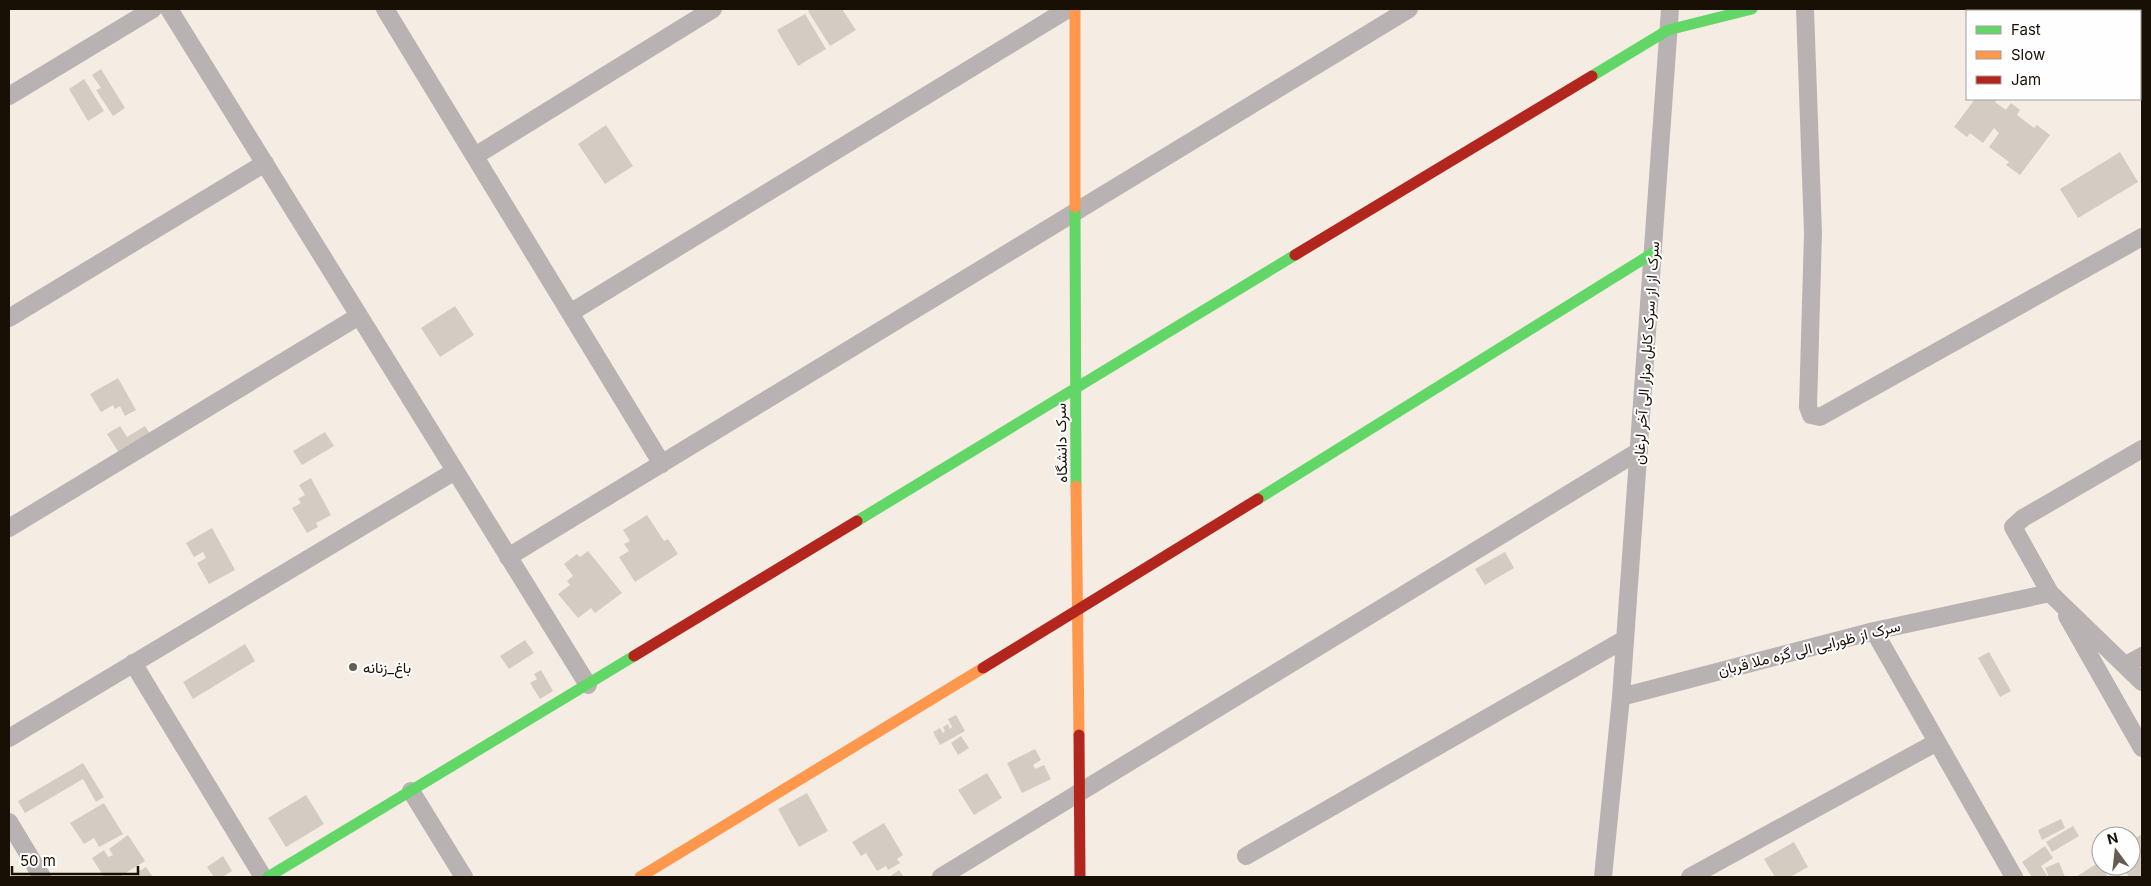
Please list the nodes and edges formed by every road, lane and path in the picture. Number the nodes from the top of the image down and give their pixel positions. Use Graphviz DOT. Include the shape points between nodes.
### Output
graph roads {
  1 [pos="153,9"];
  2 [pos="169,9"];
  3 [pos="385,9"];
  4 [pos="713,9"];
  5 [pos="1068,9"];
  6 [pos="1075,9"];
  7 [pos="1410,9"];
  8 [pos="1670,9"];
  9 [pos="1752,9"];
  10 [pos="1805,9"];
  11 [pos="1668,30"];
  12 [pos="9,96"];
  13 [pos="475,156"];
  14 [pos="265,163"];
  15 [pos="1075,214"];
  16 [pos="2142,237"];
  17 [pos="1653,253"];
  18 [pos="570,313"];
  19 [pos="359,316"];
  20 [pos="9,318"];
  21 [pos="1075,390"];
  22 [pos="2142,449"];
  23 [pos="1639,450"];
  24 [pos="662,464"];
  25 [pos="455,471"];
  26 [pos="9,528"];
  27 [pos="508,557"];
  28 [pos="2055,598"];
  29 [pos="1077,611"];
  30 [pos="1874,631"];
  31 [pos="1625,639"];
  32 [pos="2142,656"];
  33 [pos="133,663"];
  34 [pos="2126,666"];
  35 [pos="2142,682"];
  36 [pos="588,685"];
  37 [pos="1621,697"];
  38 [pos="9,738"];
  39 [pos="1937,742"];
  40 [pos="2142,748"];
  41 [pos="411,792"];
  42 [pos="1079,794"];
  43 [pos="9,822"];
  44 [pos="1246,856"];
  45 [pos="42,877"];
  46 [pos="263,877"];
  47 [pos="268,877"];
  48 [pos="464,877"];
  49 [pos="640,877"];
  50 [pos="941,877"];
  51 [pos="1080,877"];
  52 [pos="1603,877"];
  53 [pos="1690,877"];
  54 [pos="2014,877"];
  1 -- 12 [label="street"];
  2 -- 14 [label="street"];
  3 -- 13 [label="street"];
  4 -- 13 [label="street"];
  5 -- 18 [label="street"];
  6 -- 15 [label="street, سرک دانشگاه"];
  7 -- 15 [label="street"];
  8 -- 11 [label="street, سرک از از سرک کابل مزار الی آخر لرغان"];
  9 -- 11 [label="street"];
  10 -- 16 [label="street" via="1813,233 1808,407 1811,415 1820,417"];
  11 -- 17 [label="street, سرک از از سرک کابل مزار الی آخر لرغان"];
  11 -- 21 [label="street"];
  13 -- 18 [label="street"];
  14 -- 19 [label="street"];
  14 -- 20 [label="street"];
  15 -- 21 [label="street, سرک دانشگاه"];
  15 -- 24 [label="street"];
  17 -- 23 [label="street, سرک از از سرک کابل مزار الی آخر لرغان"];
  17 -- 29 [label="street"];
  18 -- 24 [label="street"];
  19 -- 25 [label="street"];
  19 -- 26 [label="street"];
  21 -- 29 [label="street, سرک دانشگاه"];
  21 -- 36 [label="street"];
  22 -- 28 [label="street" via="2013,526"];
  23 -- 31 [label="street, سرک از از سرک کابل مزار الی آخر لرغان"];
  23 -- 42 [label="street"];
  24 -- 27 [label="street"];
  25 -- 27 [label="street"];
  25 -- 33 [label="street"];
  27 -- 36 [label="street"];
  28 -- 30 [label="street, سرک از ظورایی الی گزه ملا قربان"];
  28 -- 34 [label="street"];
  28 -- 40 [label="street"];
  29 -- 42 [label="street, سرک دانشگاه"];
  29 -- 49 [label="street"];
  30 -- 37 [label="street, سرک از ظورایی الی گزه ملا قربان"];
  30 -- 39 [label="street"];
  31 -- 37 [label="street, سرک از از سرک کابل مزار الی آخر لرغان"];
  31 -- 44 [label="street"];
  32 -- 34 [label="street"];
  33 -- 38 [label="street"];
  33 -- 46 [label="street"];
  34 -- 35 [label="street"];
  36 -- 41 [label="street"];
  37 -- 52 [label="street"];
  39 -- 53 [label="street"];
  39 -- 54 [label="street"];
  41 -- 47 [label="street"];
  41 -- 48 [label="street"];
  42 -- 50 [label="street"];
  42 -- 51 [label="street, سرک دانشگاه"];
  43 -- 45 [label="street"];
}
